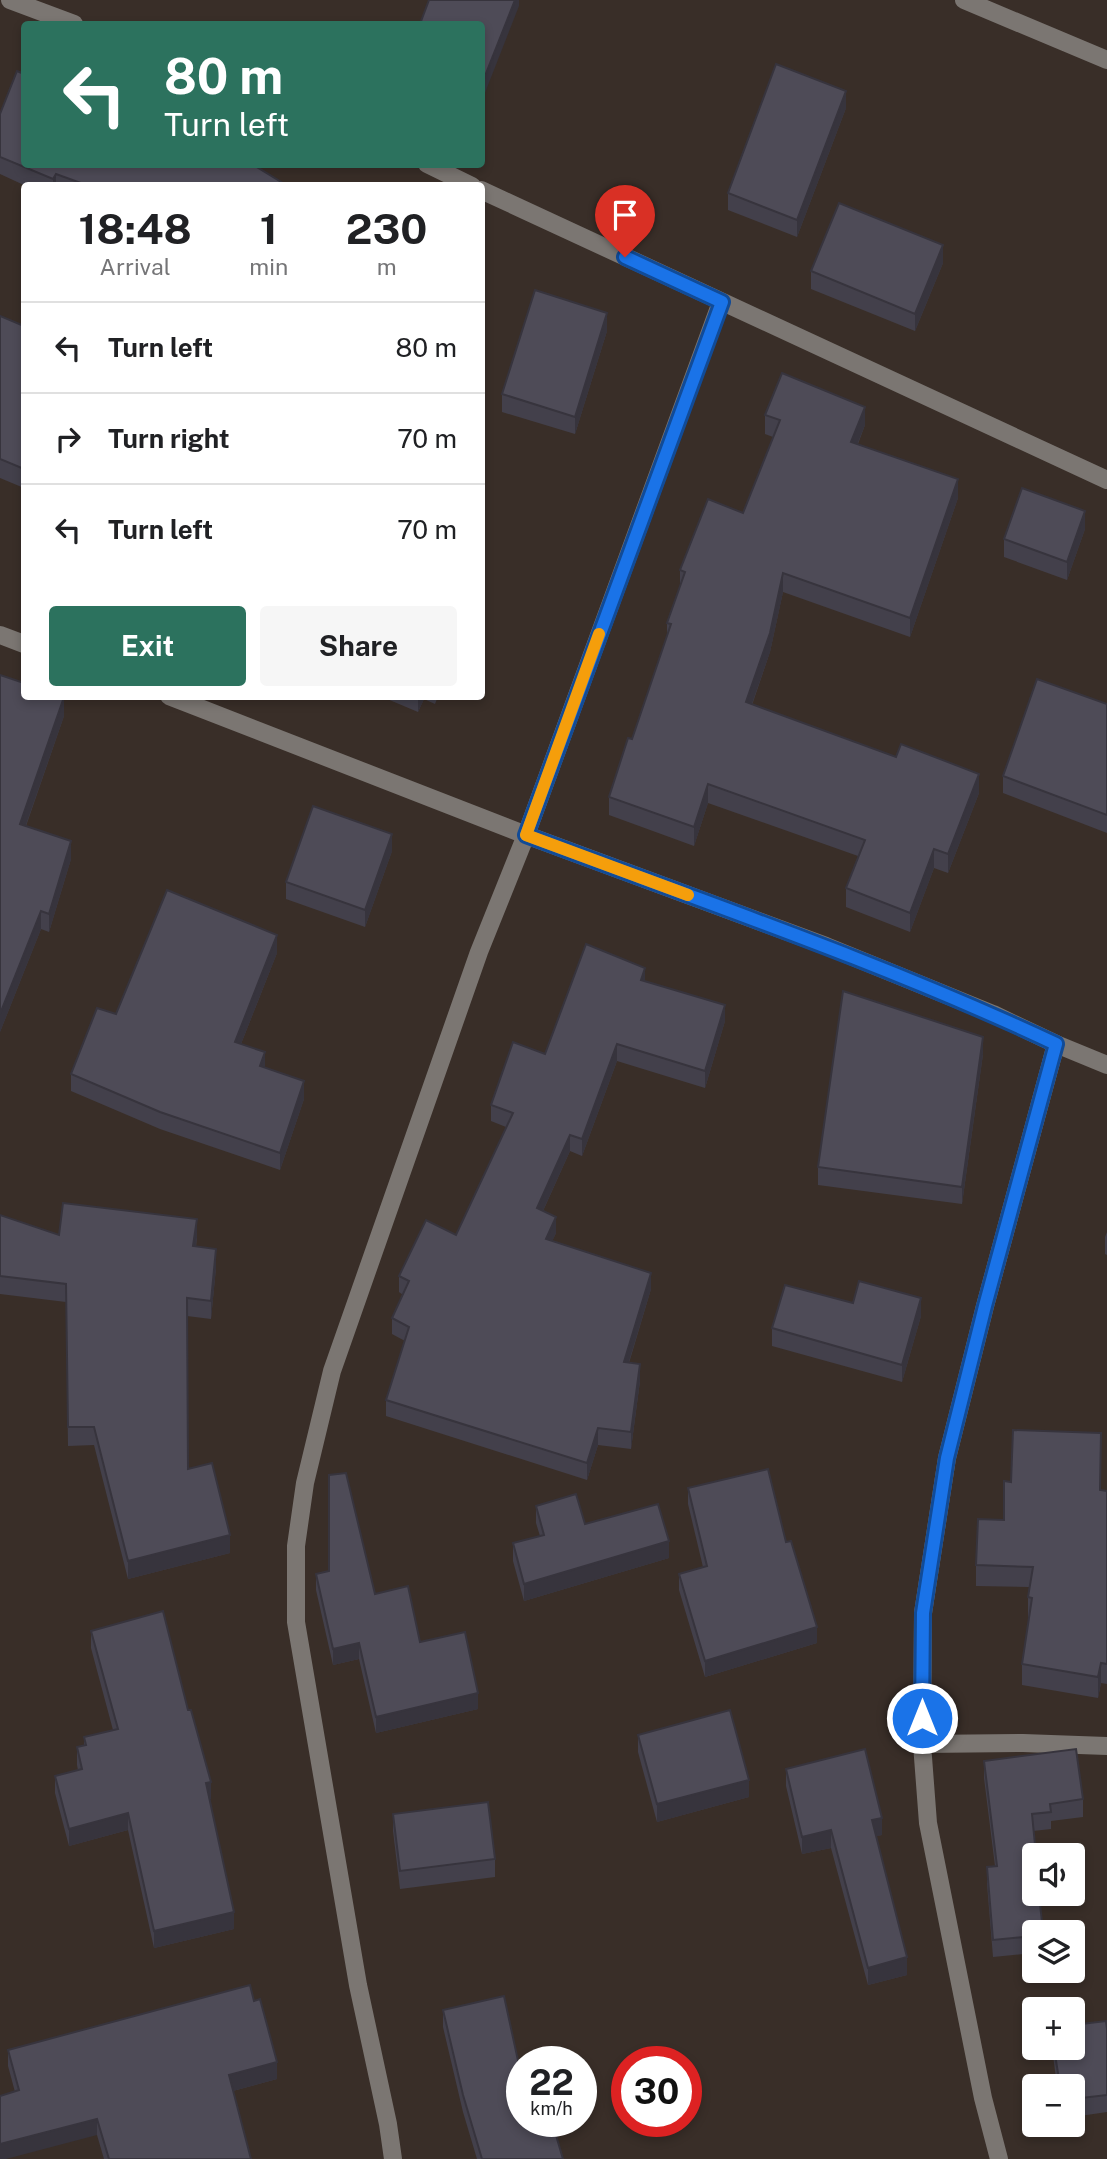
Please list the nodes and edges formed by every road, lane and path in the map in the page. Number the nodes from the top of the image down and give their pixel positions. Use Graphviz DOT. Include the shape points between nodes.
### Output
graph roads {
  1 [pos="10,0"];
  2 [pos="964,0"];
  3 [pos="66,21"];
  4 [pos="1107,60"];
  5 [pos="435,168"];
  6 [pos="464,182"];
  7 [pos="485,192"];
  8 [pos="722,302"];
  9 [pos="1107,480"];
  10 [pos="0,635"];
  11 [pos="21,643"];
  12 [pos="179,700"];
  13 [pos="526,835"];
  14 [pos="1056,1044"];
  15 [pos="1107,1065"];
  16 [pos="922,1744"];
  17 [pos="1107,1746"];
  18 [pos="393,2159"];
  19 [pos="999,2159"];
  1 -- 3 [label="street"];
  2 -- 4 [label="street"];
  5 -- 6 [label="street"];
  7 -- 8 [label="street"];
  8 -- 9 [label="street"];
  8 -- 13 [label="street"];
  10 -- 11 [label="street"];
  12 -- 13 [label="street"];
  13 -- 14 [label="street" via="825,946"];
  13 -- 18 [label="street" via="479,952 332,1371 305,1483 296,1546 296,1622 358,1985"];
  14 -- 15 [label="street"];
  14 -- 16 [label="street" via="947,1458 923,1613"];
  16 -- 17 [label="street"];
  16 -- 19 [label="street" via="928,1823"];
}
